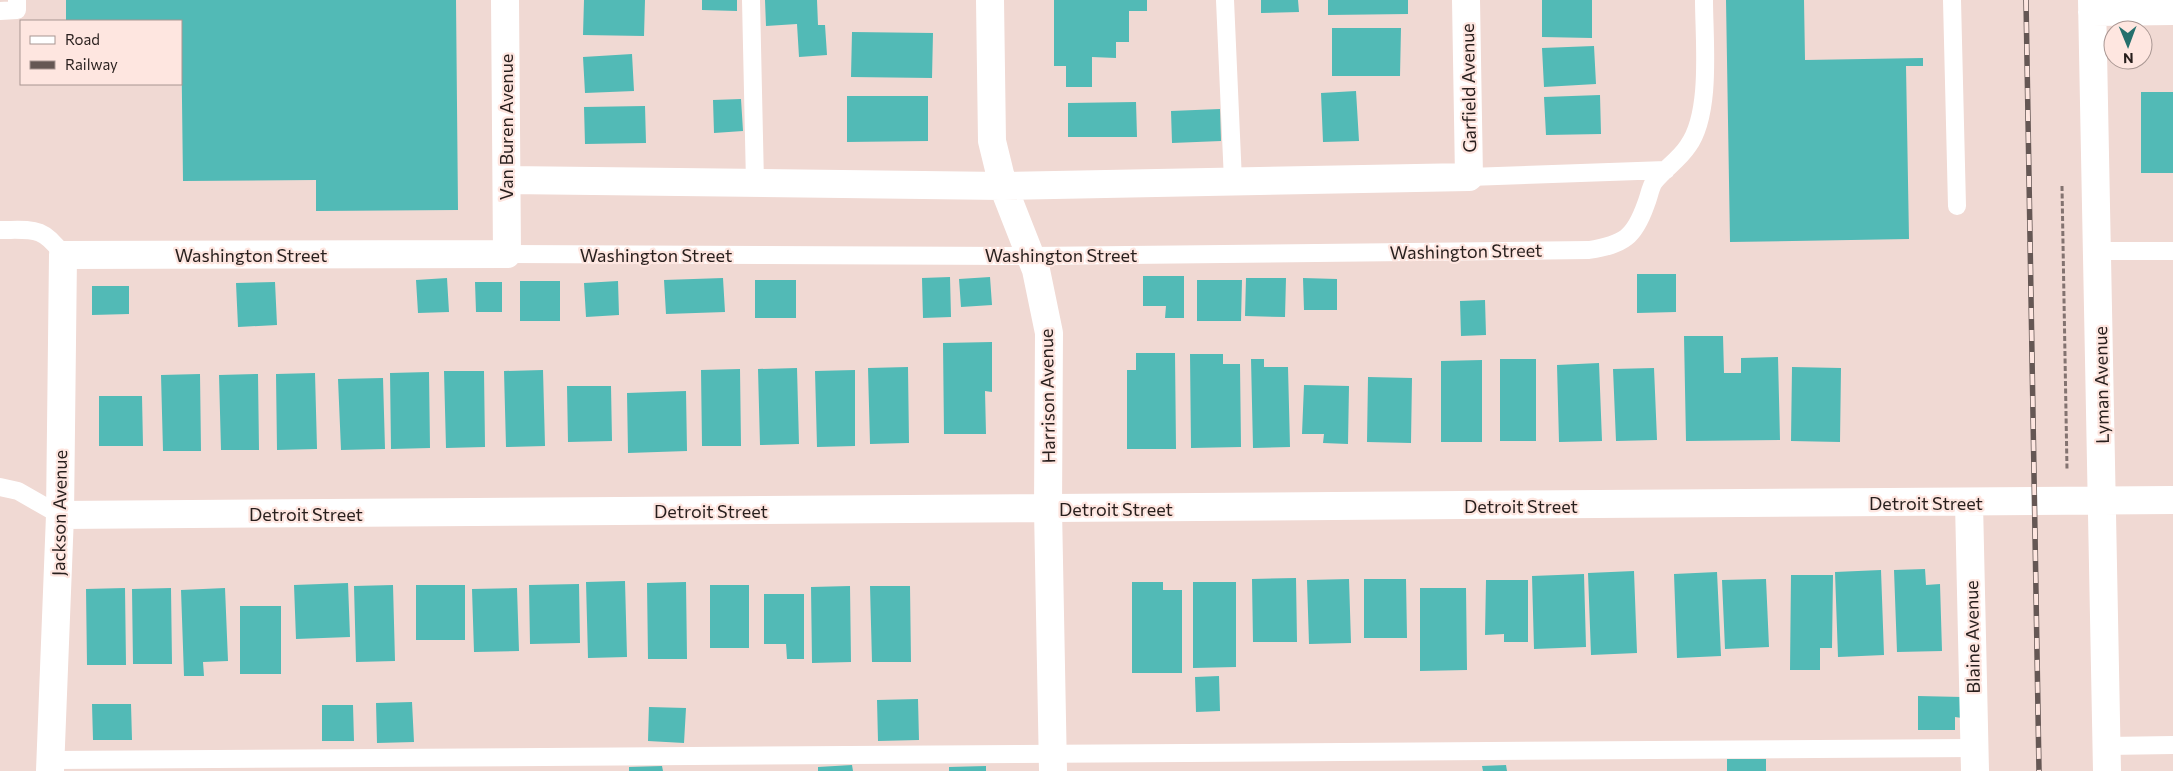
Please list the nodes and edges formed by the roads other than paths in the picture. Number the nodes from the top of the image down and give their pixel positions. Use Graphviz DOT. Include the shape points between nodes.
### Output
graph roads {
  1 [pos="17,0"];
  2 [pos="505,0"];
  3 [pos="751,0"];
  4 [pos="990,0"];
  5 [pos="1225,0"];
  6 [pos="1466,0"];
  7 [pos="1704,0"];
  8 [pos="1952,0"];
  9 [pos="2092,6"];
  10 [pos="0,11"];
  11 [pos="2173,11"];
  12 [pos="1666,170"];
  13 [pos="1469,177"];
  14 [pos="507,180"];
  15 [pos="1233,181"];
  16 [pos="755,183"];
  17 [pos="1004,186"];
  18 [pos="1957,206"];
  19 [pos="0,230"];
  20 [pos="2098,251"];
  21 [pos="2173,251"];
  22 [pos="507,254"];
  23 [pos="62,255"];
  24 [pos="1031,256"];
  25 [pos="0,487"];
  26 [pos="2173,500"];
  27 [pos="2104,501"];
  28 [pos="1969,503"];
  29 [pos="1048,509"];
  30 [pos="60,515"];
  31 [pos="2173,745"];
  32 [pos="2107,758"];
  33 [pos="1975,759"];
  34 [pos="1052,762"];
  35 [pos="50,766"];
  1 -- 10 [label="lane" via="17,10"];
  2 -- 14 [label="street, Van Buren Avenue"];
  3 -- 16 [label="lane"];
  4 -- 17 [label="street, Harrison Avenue" via="992,141"];
  5 -- 15 [label="lane"];
  6 -- 13 [label="street, Garfield Avenue"];
  7 -- 12 [label="lane, Washington Street" via="1704,94 1700,124 1688,146"];
  8 -- 18 [label="lane"];
  9 -- 11 [label="street"];
  9 -- 20 [label="street, Lyman Avenue"];
  12 -- 13 [label="lane"];
  12 -- 24 [label="lane, Washington Street" via="1653,184 1640,223 1628,238 1589,250"];
  13 -- 15 [label="street"];
  14 -- 16 [label="street"];
  14 -- 22 [label="street, Van Buren Avenue"];
  15 -- 17 [label="street"];
  16 -- 17 [label="street"];
  17 -- 24 [label="street, Harrison Avenue"];
  19 -- 23 [label="lane" via="34,230 52,238"];
  20 -- 21 [label="lane"];
  20 -- 27 [label="street, Lyman Avenue"];
  22 -- 23 [label="street, Washington Street"];
  22 -- 24 [label="lane, Washington Street"];
  23 -- 30 [label="street, Jackson Avenue"];
  24 -- 29 [label="street, Harrison Avenue" via="1049,333"];
  25 -- 30 [label="lane" via="18,491"];
  26 -- 27 [label="street, Detroit Street"];
  27 -- 28 [label="street, Detroit Street"];
  27 -- 32 [label="street, Lyman Avenue"];
  28 -- 29 [label="street, Detroit Street"];
  28 -- 33 [label="street, Blaine Avenue"];
  29 -- 30 [label="street, Detroit Street"];
  29 -- 34 [label="street, Harrison Avenue"];
  30 -- 35 [label="street, Jackson Avenue"];
  31 -- 32 [label="lane"];
  33 -- 34 [label="lane"];
  34 -- 35 [label="lane"];
}
